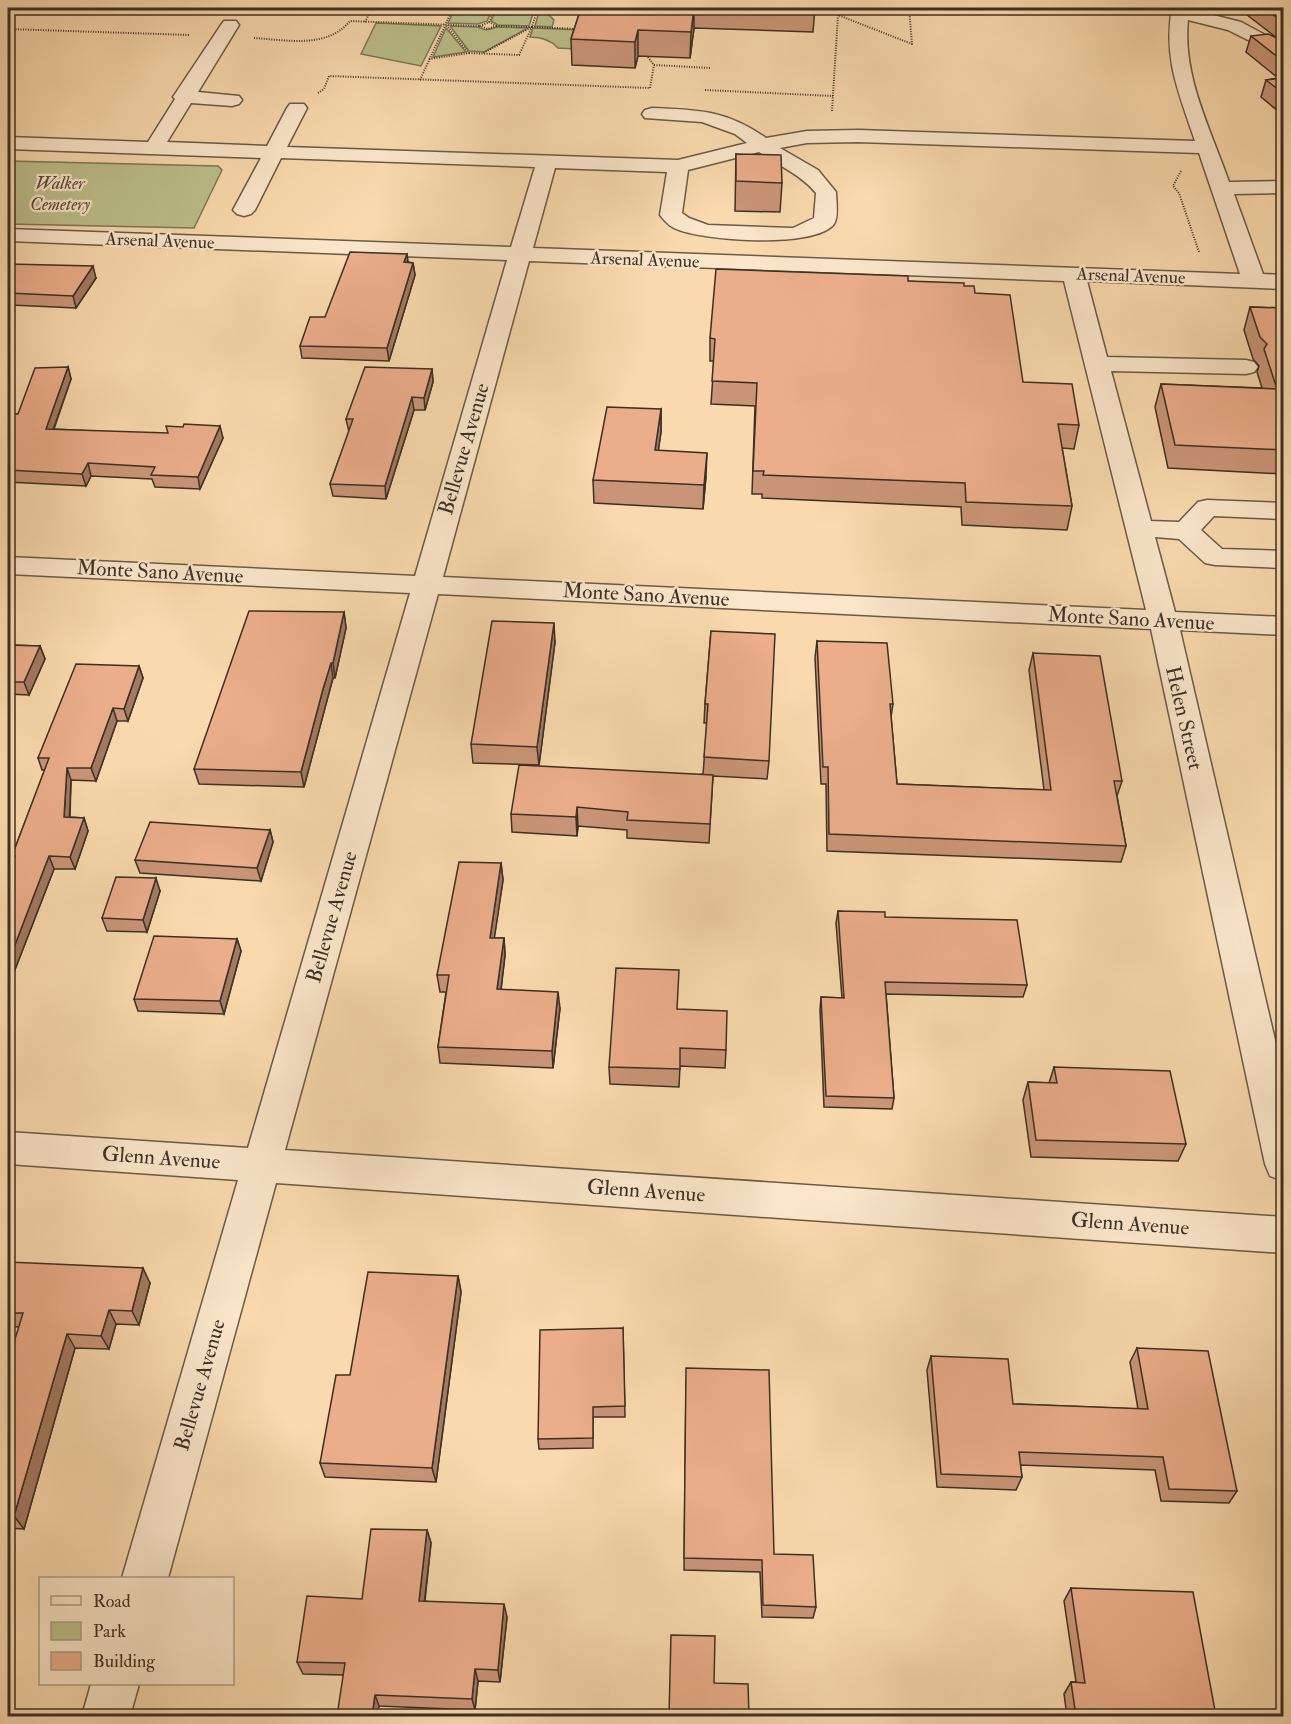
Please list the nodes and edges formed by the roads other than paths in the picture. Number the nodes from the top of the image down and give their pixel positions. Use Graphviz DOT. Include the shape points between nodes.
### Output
graph roads {
  1 [pos="1180,10"];
  2 [pos="230,25"];
  3 [pos="1284,53"];
  4 [pos="183,97"];
  5 [pos="232,100"];
  6 [pos="297,108"];
  7 [pos="652,114"];
  8 [pos="8,143"];
  9 [pos="762,145"];
  10 [pos="1207,147"];
  11 [pos="153,149"];
  12 [pos="273,153"];
  13 [pos="546,163"];
  14 [pos="678,166"];
  15 [pos="1284,187"];
  16 [pos="1221,188"];
  17 [pos="244,210"];
  18 [pos="8,235"];
  19 [pos="519,255"];
  20 [pos="1074,274"];
  21 [pos="1254,281"];
  22 [pos="1284,282"];
  23 [pos="1097,364"];
  24 [pos="1246,367"];
  25 [pos="1284,511"];
  26 [pos="1139,528"];
  27 [pos="1186,531"];
  28 [pos="1284,560"];
  29 [pos="8,565"];
  30 [pos="426,585"];
  31 [pos="1163,620"];
  32 [pos="1284,626"];
  33 [pos="8,1148"];
  34 [pos="1284,1164"];
  35 [pos="262,1165"];
  36 [pos="1284,1235"];
  37 [pos="145,1577"];
  38 [pos="115,1685"];
  39 [pos="106,1716"];
  1 -- 3 [label="street" via="1256,34"];
  1 -- 10 [label="street" via="1180,69"];
  2 -- 4 [label="street"];
  4 -- 5 [label="street"];
  4 -- 11 [label="street"];
  6 -- 12 [label="street"];
  7 -- 9 [label="street" via="705,116 742,130"];
  8 -- 11 [label="street"];
  9 -- 10 [label="street" via="807,137 1074,135"];
  9 -- 14 [label="street"];
  9 -- 14 [label="street" via="811,174 826,192 825,221 792,234 706,231 689,225 671,215"];
  10 -- 16 [label="street"];
  11 -- 12 [label="street"];
  12 -- 13 [label="street"];
  12 -- 17 [label="street"];
  13 -- 14 [label="street"];
  13 -- 19 [label="street, Bellevue Avenue"];
  15 -- 16 [label="street"];
  16 -- 21 [label="street"];
  18 -- 19 [label="street, Arsenal Avenue"];
  19 -- 20 [label="street, Arsenal Avenue"];
  19 -- 30 [label="street, Bellevue Avenue"];
  20 -- 21 [label="street, Arsenal Avenue"];
  20 -- 23 [label="street, Helen Street"];
  21 -- 22 [label="street, Arsenal Avenue"];
  23 -- 24 [label="street"];
  23 -- 26 [label="street, Helen Street"];
  25 -- 27 [label="street" via="1207,508"];
  26 -- 27 [label="street"];
  26 -- 31 [label="street, Helen Street"];
  27 -- 28 [label="street" via="1215,557"];
  29 -- 30 [label="street, Monte Sano Avenue"];
  30 -- 31 [label="street, Monte Sano Avenue"];
  30 -- 35 [label="street, Bellevue Avenue"];
  31 -- 32 [label="street, Monte Sano Avenue"];
  31 -- 34 [label="street, Helen Street"];
  33 -- 35 [label="street, Glenn Avenue"];
  35 -- 36 [label="street, Glenn Avenue"];
  35 -- 37 [label="street, Bellevue Avenue"];
  38 -- 39 [label="street"];
}
